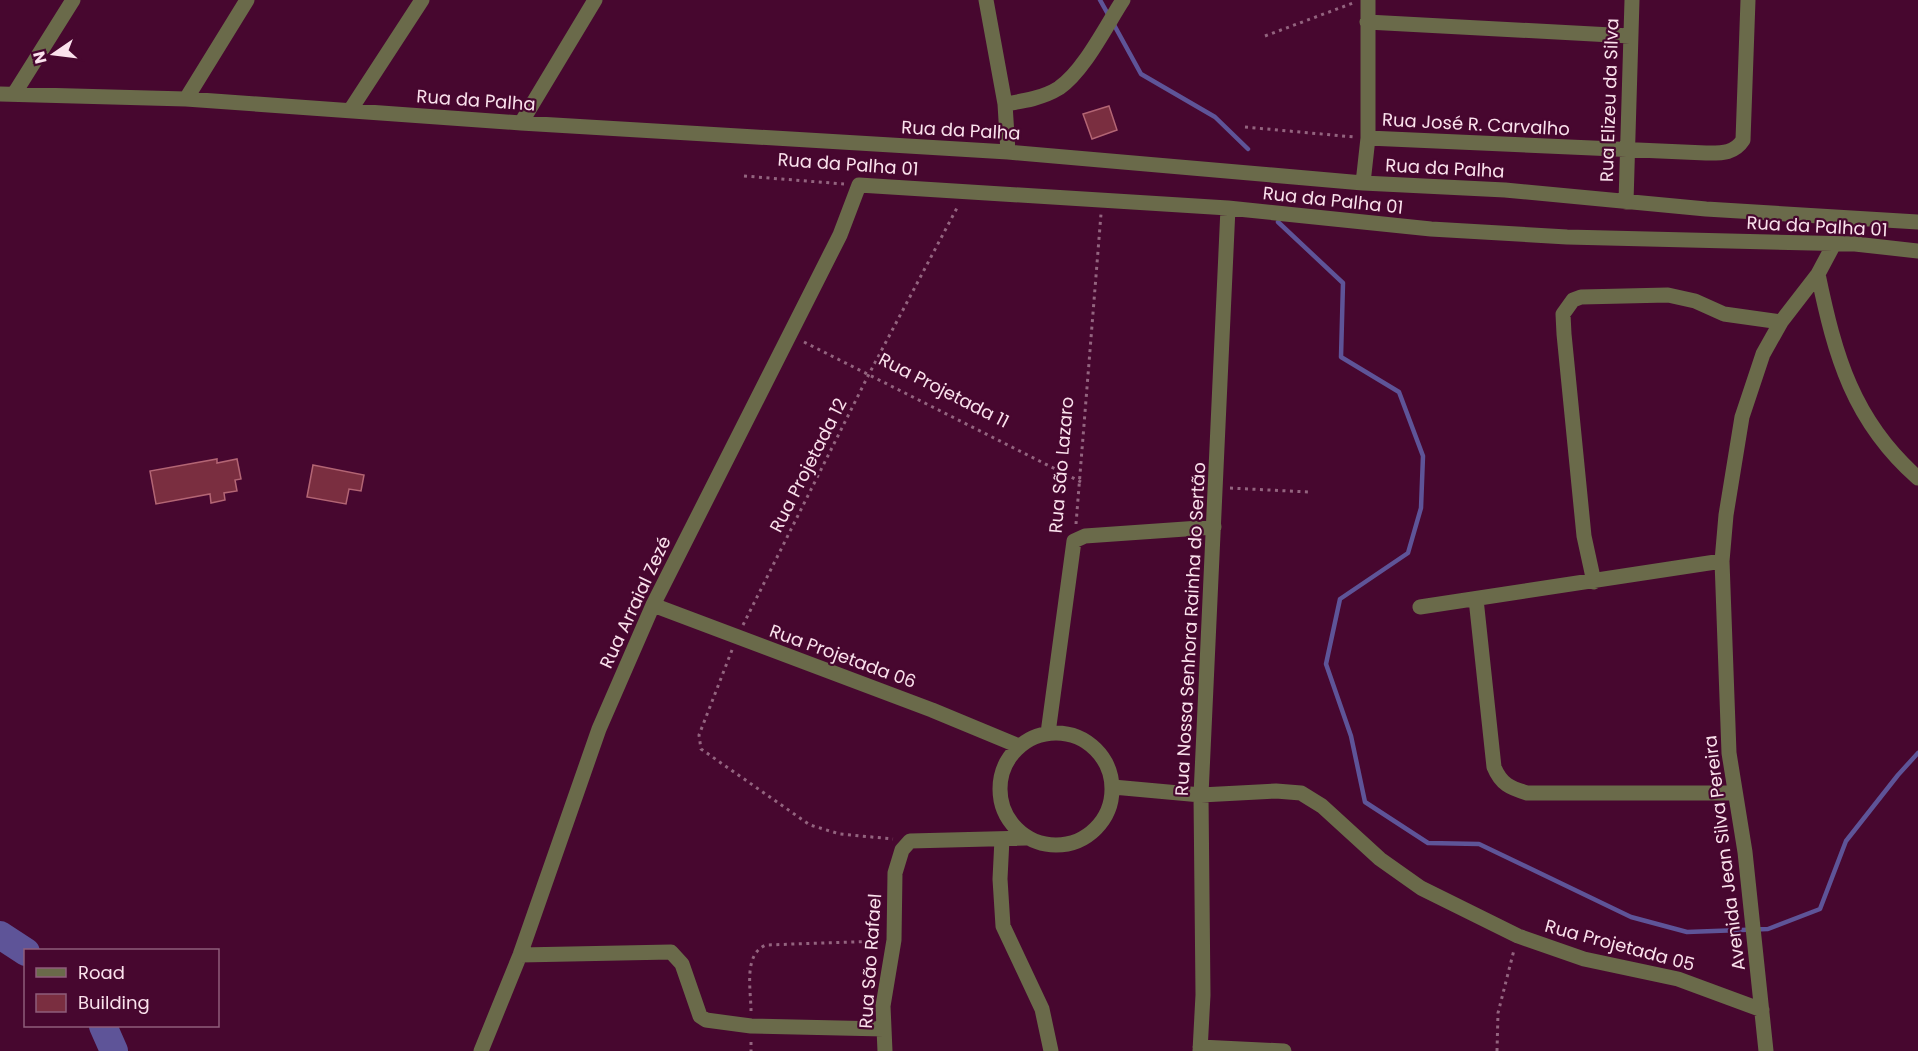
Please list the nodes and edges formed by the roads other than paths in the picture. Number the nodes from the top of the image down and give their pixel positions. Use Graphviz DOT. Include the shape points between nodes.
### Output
graph roads {
  1 [pos="73,0"];
  2 [pos="247,0"];
  3 [pos="422,0"];
  4 [pos="595,0"];
  5 [pos="986,0"];
  6 [pos="1123,0"];
  7 [pos="1368,0"];
  8 [pos="1632,0"];
  9 [pos="1748,0"];
  10 [pos="1367,22"];
  11 [pos="1630,36"];
  12 [pos="7,94"];
  13 [pos="186,99"];
  14 [pos="1005,104"];
  15 [pos="351,109"];
  16 [pos="521,123"];
  17 [pos="1368,138"];
  18 [pos="1626,150"];
  19 [pos="1008,152"];
  20 [pos="1363,183"];
  21 [pos="859,185"];
  22 [pos="1626,202"];
  23 [pos="1228,208"];
  24 [pos="1918,222"];
  25 [pos="1834,244"];
  26 [pos="1918,251"];
  27 [pos="1818,274"];
  28 [pos="1781,322"];
  29 [pos="1918,478"];
  30 [pos="1214,528"];
  31 [pos="1722,561"];
  32 [pos="1594,582"];
  33 [pos="1476,599"];
  34 [pos="653,605"];
  35 [pos="1420,607"];
  36 [pos="1048,733"];
  37 [pos="1019,746"];
  38 [pos="1113,787"];
  39 [pos="1735,793"];
  40 [pos="1201,795"];
  41 [pos="1002,838"];
  42 [pos="1026,838"];
  43 [pos="520,955"];
  44 [pos="1762,1010"];
  45 [pos="884,1029"];
  46 [pos="1200,1049"];
  47 [pos="481,1051"];
  48 [pos="885,1051"];
  49 [pos="1051,1051"];
  50 [pos="1284,1051"];
  51 [pos="1766,1051"];
  1 -- 12 [label="street"];
  2 -- 13 [label="street"];
  3 -- 15 [label="street"];
  4 -- 16 [label="street"];
  5 -- 14 [label="street"];
  6 -- 14 [label="street" via="1074,74 1060,88 1040,97"];
  7 -- 10 [label="street"];
  8 -- 11 [label="street, Rua Elizeu da Silva"];
  9 -- 18 [label="street, Rua José R. Carvalho" via="1743,140 1734,150 1724,153"];
  10 -- 11 [label="street"];
  10 -- 17 [label="street"];
  11 -- 18 [label="street, Rua Elizeu da Silva"];
  12 -- 13 [label="street, Rua da Palha"];
  13 -- 15 [label="street, Rua da Palha"];
  14 -- 19 [label="street"];
  15 -- 16 [label="street, Rua da Palha"];
  16 -- 19 [label="street, Rua da Palha"];
  17 -- 18 [label="street, Rua José R. Carvalho"];
  17 -- 20 [label="street"];
  18 -- 22 [label="street, Rua Elizeu da Silva"];
  19 -- 20 [label="street, Rua da Palha"];
  20 -- 22 [label="street, Rua da Palha" via="1505,190"];
  21 -- 23 [label="street, Rua da Palha 01"];
  21 -- 34 [label="street, Rua Arraial Zezé" via="840,235"];
  22 -- 24 [label="street, Rua da Palha"];
  23 -- 25 [label="street, Rua da Palha 01" via="1477,232"];
  23 -- 30 [label="street, Rua Nossa Senhora Rainha do Sertão"];
  25 -- 26 [label="street, Rua da Palha 01"];
  25 -- 27 [label="street, Avenida Jean Silva Pereira"];
  27 -- 28 [label="street, Avenida Jean Silva Pereira"];
  27 -- 29 [label="street" via="1846,382 1887,447"];
  28 -- 31 [label="street, Avenida Jean Silva Pereira" via="1763,354 1742,417"];
  28 -- 32 [label="street" via="1724,314 1668,295 1581,297 1567,306 1563,314 1565,345 1584,536"];
  30 -- 36 [label="street, Rua São Lazaro" via="1085,536 1074,541"];
  30 -- 40 [label="street, Rua Nossa Senhora Rainha do Sertão"];
  31 -- 32 [label="street"];
  31 -- 39 [label="street, Avenida Jean Silva Pereira" via="1729,753"];
  32 -- 33 [label="street"];
  33 -- 35 [label="street"];
  33 -- 39 [label="street" via="1494,767 1498,778 1508,787 1527,793"];
  34 -- 37 [label="street, Rua Projetada 06"];
  34 -- 43 [label="street, Rua Arraial Zezé" via="599,729"];
  36 -- 37 [label="street"];
  36 -- 38 [label="street" via="1082,739 1097,751 1108,768"];
  37 -- 42 [label="street" via="1009,757 999,786 1006,815"];
  38 -- 40 [label="street, Rua Projetada 05"];
  38 -- 42 [label="street" via="1104,818 1080,840 1051,845"];
  39 -- 44 [label="street, Avenida Jean Silva Pereira"];
  40 -- 44 [label="street, Rua Projetada 05" via="1301,793 1322,806 1380,860 1421,888 1518,936 1584,959 1678,979"];
  40 -- 46 [label="street, Rua Nossa Senhora Rainha do Sertão"];
  41 -- 42 [label="street"];
  41 -- 45 [label="street, Rua São Rafael" via="910,841 902,850 895,873 894,940"];
  41 -- 49 [label="street" via="1003,926 1042,1009"];
  43 -- 45 [label="street" via="671,952 682,964 702,1018 751,1026"];
  43 -- 47 [label="street, Rua Arraial Zezé"];
  44 -- 51 [label="street, Avenida Jean Silva Pereira"];
  45 -- 48 [label="street, Rua São Rafael"];
  46 -- 50 [label="street"];
}
